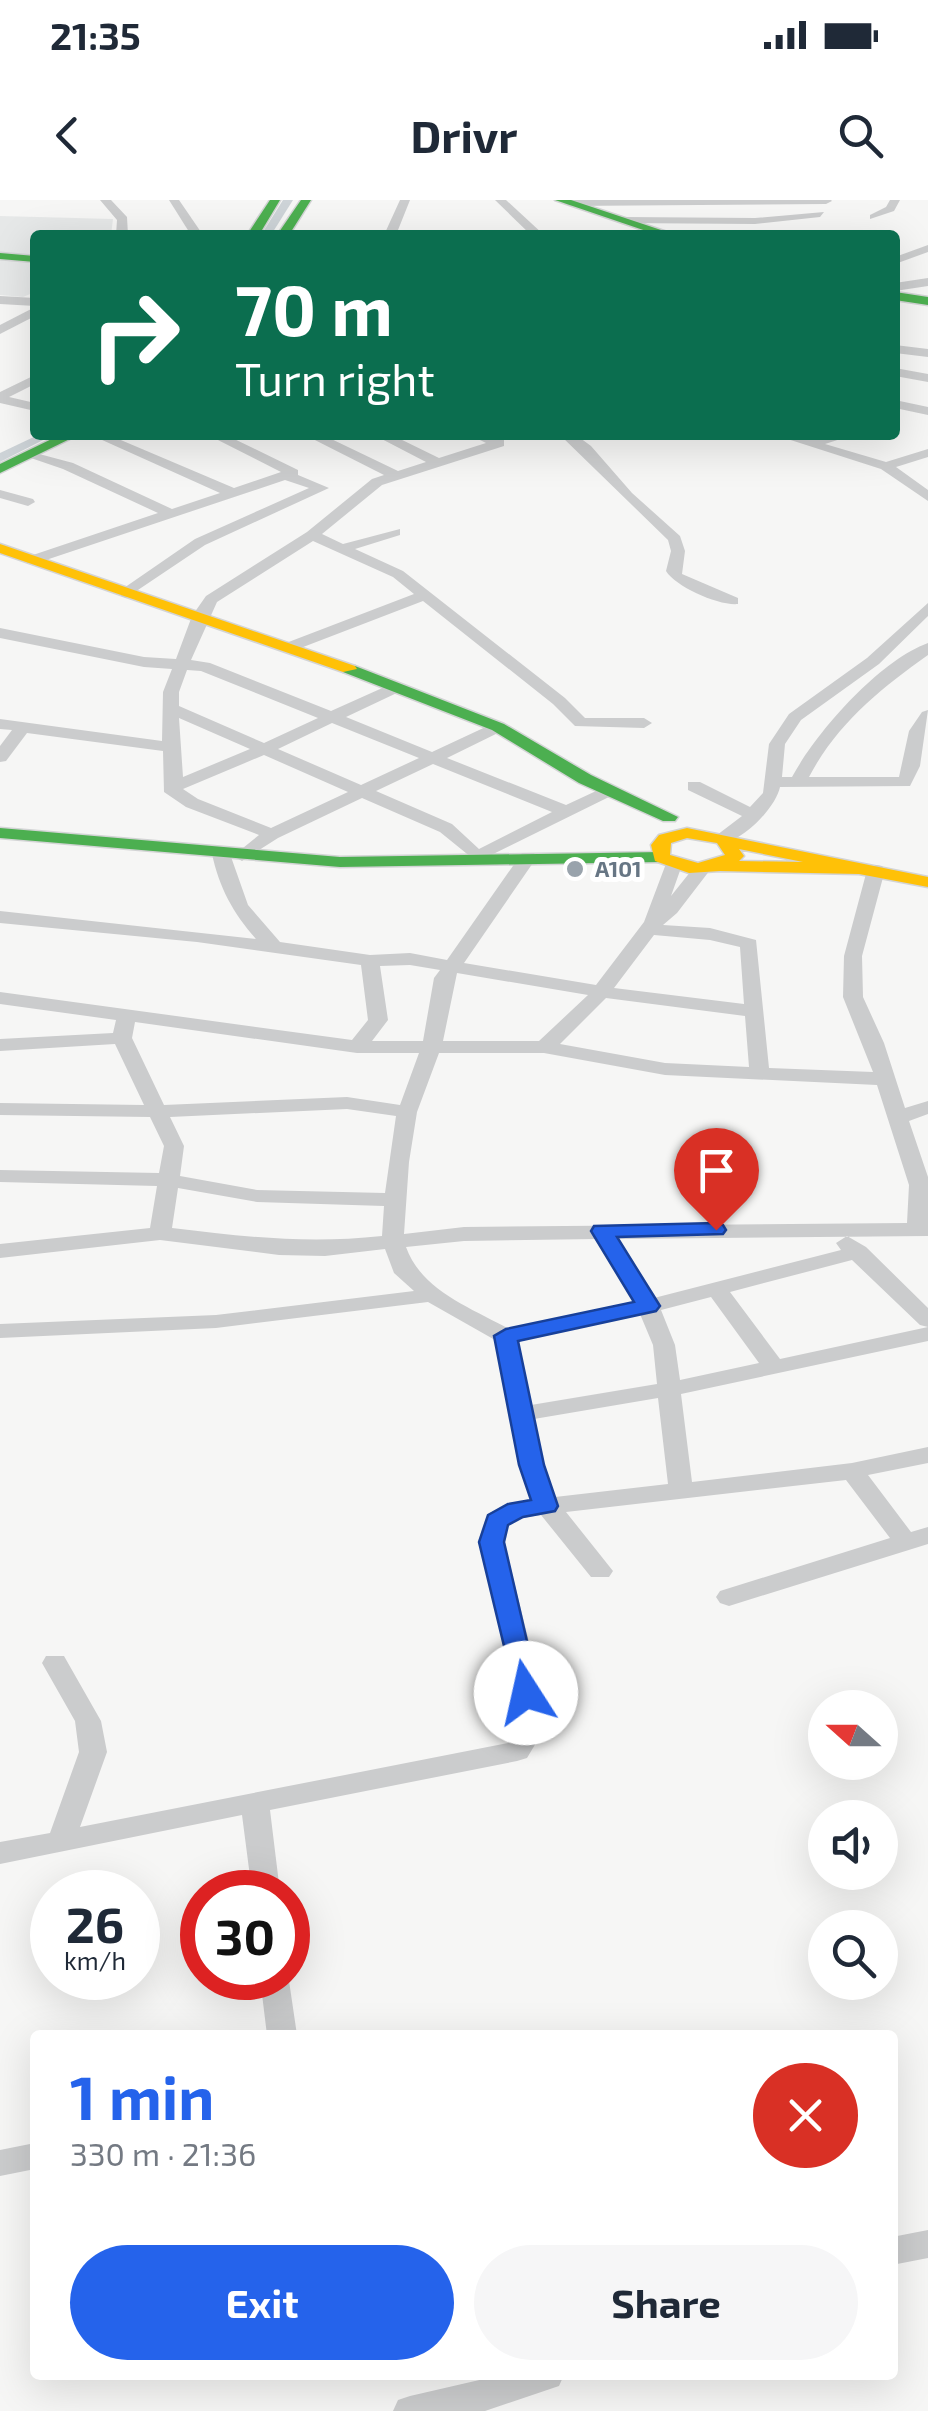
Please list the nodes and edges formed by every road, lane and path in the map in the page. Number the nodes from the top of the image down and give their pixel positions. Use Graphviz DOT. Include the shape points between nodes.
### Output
graph roads {
  1 [pos="105,200"];
  2 [pos="174,200"];
  3 [pos="274,200"];
  4 [pos="306,200"];
  5 [pos="405,200"];
  6 [pos="500,200"];
  7 [pos="536,200"];
  8 [pos="895,200"];
  9 [pos="565,202"];
  10 [pos="824,205"];
  11 [pos="874,218"];
  12 [pos="632,228"];
  13 [pos="122,230"];
  14 [pos="195,230"];
  15 [pos="255,230"];
  16 [pos="286,230"];
  17 [pos="392,230"];
  18 [pos="533,230"];
  19 [pos="781,230"];
  20 [pos="928,248"];
  21 [pos="0,256"];
  22 [pos="30,259"];
  23 [pos="900,259"];
  24 [pos="928,282"];
  25 [pos="900,290"];
  26 [pos="900,293"];
  27 [pos="928,299"];
  28 [pos="0,300"];
  29 [pos="30,302"];
  30 [pos="30,315"];
  31 [pos="0,330"];
  32 [pos="900,350"];
  33 [pos="928,353"];
  34 [pos="900,373"];
  35 [pos="928,378"];
  36 [pos="30,382"];
  37 [pos="0,398"];
  38 [pos="30,406"];
  39 [pos="900,406"];
  40 [pos="928,414"];
  41 [pos="905,422"];
  42 [pos="110,440"];
  43 [pos="225,440"];
  44 [pos="323,440"];
  45 [pos="392,440"];
  46 [pos="491,440"];
  47 [pos="572,440"];
  48 [pos="796,440"];
  49 [pos="824,440"];
  50 [pos="34,443"];
  51 [pos="807,444"];
  52 [pos="0,448"];
  53 [pos="928,453"];
  54 [pos="439,463"];
  55 [pos="886,466"];
  56 [pos="0,469"];
  57 [pos="395,474"];
  58 [pos="286,476"];
  59 [pos="233,493"];
  60 [pos="0,494"];
  61 [pos="310,494"];
  62 [pos="928,497"];
  63 [pos="28,502"];
  64 [pos="352,506"];
  65 [pos="169,513"];
  66 [pos="333,520"];
  67 [pos="395,532"];
  68 [pos="312,535"];
  69 [pos="377,538"];
  70 [pos="1,549"];
  71 [pos="341,550"];
  72 [pos="32,560"];
  73 [pos="126,593"];
  74 [pos="426,595"];
  75 [pos="733,601"];
  76 [pos="928,608"];
  77 [pos="200,616"];
  78 [pos="0,633"];
  79 [pos="292,646"];
  80 [pos="928,648"];
  81 [pos="180,664"];
  82 [pos="395,688"];
  83 [pos="169,708"];
  84 [pos="928,714"];
  85 [pos="329,716"];
  86 [pos="0,724"];
  87 [pos="644,724"];
  88 [pos="498,727"];
  89 [pos="22,728"];
  90 [pos="173,747"];
  91 [pos="264,747"];
  92 [pos="0,757"];
  93 [pos="432,759"];
  94 [pos="773,782"];
  95 [pos="798,782"];
  96 [pos="694,786"];
  97 [pos="170,788"];
  98 [pos="609,790"];
  99 [pos="364,793"];
  100 [pos="568,812"];
  101 [pos="754,814"];
  102 [pos="672,827"];
  103 [pos="0,833"];
  104 [pos="272,834"];
  105 [pos="720,838"];
  106 [pos="232,855"];
  107 [pos="477,858"];
  108 [pos="528,858"];
  109 [pos="667,861"];
  110 [pos="712,868"];
  111 [pos="867,870"];
  112 [pos="928,882"];
  113 [pos="0,917"];
  114 [pos="651,926"];
  115 [pos="274,947"];
  116 [pos="370,961"];
  117 [pos="451,966"];
  118 [pos="603,992"];
  119 [pos="0,998"];
  120 [pos="752,1011"];
  121 [pos="126,1016"];
  122 [pos="122,1038"];
  123 [pos="0,1044"];
  124 [pos="432,1046"];
  125 [pos="356,1047"];
  126 [pos="544,1047"];
  127 [pos="759,1072"];
  128 [pos="885,1079"];
  129 [pos="928,1106"];
  130 [pos="0,1109"];
  131 [pos="158,1111"];
  132 [pos="407,1112"];
  133 [pos="898,1118"];
  134 [pos="0,1176"];
  135 [pos="171,1180"];
  136 [pos="396,1200"];
  137 [pos="829,1228"];
  138 [pos="922,1228"];
  139 [pos="602,1231"];
  140 [pos="160,1233"];
  141 [pos="393,1241"];
  142 [pos="0,1251"];
  143 [pos="858,1252"];
  144 [pos="715,1286"];
  145 [pos="431,1296"];
  146 [pos="648,1306"];
  147 [pos="928,1320"];
  148 [pos="0,1331"];
  149 [pos="928,1334"];
  150 [pos="506,1336"];
  151 [pos="775,1368"];
  152 [pos="671,1389"];
  153 [pos="520,1414"];
  154 [pos="928,1455"];
  155 [pos="852,1471"];
  156 [pos="681,1493"];
  157 [pos="546,1506"];
  158 [pos="916,1538"];
  159 [pos="600,1571"];
  160 [pos="729,1597"];
  161 [pos="55,1662"];
  162 [pos="256,1805"];
  163 [pos="61,1841"];
  164 [pos="0,1853"];
  165 [pos="263,1870"];
  166 [pos="278,2000"];
  167 [pos="281,2030"];
  168 [pos="30,2157"];
  169 [pos="0,2163"];
  170 [pos="928,2244"];
  171 [pos="898,2250"];
  172 [pos="532,2380"];
  173 [pos="410,2411"];
  1 -- 13 [label="street" via="122,219"];
  2 -- 14 [label="street"];
  3 -- 15 [label="main road"];
  4 -- 16 [label="main road"];
  5 -- 17 [label="street"];
  6 -- 18 [label="street"];
  7 -- 12 [label="main road"];
  8 -- 11 [label="street"];
  9 -- 10 [label="street"];
  9 -- 12 [label="main road"];
  10 -- 12 [label="street" via="755,220"];
  10 -- 19 [label="street"];
  20 -- 23 [label="street"];
  21 -- 22 [label="main road"];
  24 -- 25 [label="street"];
  26 -- 27 [label="main road"];
  28 -- 29 [label="street"];
  30 -- 31 [label="street"];
  32 -- 33 [label="street"];
  34 -- 35 [label="street"];
  36 -- 37 [label="street"];
  37 -- 38 [label="street"];
  39 -- 40 [label="street"];
  40 -- 41 [label="street"];
  42 -- 59 [label="street"];
  43 -- 58 [label="street" via="293,472"];
  44 -- 57 [label="street"];
  45 -- 54 [label="street"];
  46 -- 54 [label="street" via="499,443"];
  47 -- 75 [label="street" via="675,539 676,578"];
  48 -- 51 [label="street"];
  49 -- 51 [label="street"];
  50 -- 52 [label="main road"];
  50 -- 56 [label="main road"];
  50 -- 65 [label="street"];
  51 -- 55 [label="street"];
  53 -- 55 [label="street"];
  54 -- 57 [label="street"];
  55 -- 62 [label="street"];
  57 -- 64 [label="street"];
  58 -- 59 [label="street"];
  58 -- 61 [label="street" via="322,488"];
  59 -- 65 [label="street"];
  60 -- 63 [label="street"];
  61 -- 64 [label="street"];
  61 -- 73 [label="street" via="200,542"];
  64 -- 66 [label="street"];
  65 -- 72 [label="street"];
  66 -- 68 [label="street"];
  66 -- 69 [label="street"];
  67 -- 69 [label="street"];
  68 -- 71 [label="street"];
  68 -- 77 [label="street" via="211,599"];
  69 -- 71 [label="street"];
  70 -- 72 [label="main road"];
  71 -- 74 [label="street" via="398,574"];
  72 -- 73 [label="main road"];
  73 -- 77 [label="main road"];
  74 -- 79 [label="street"];
  74 -- 87 [label="street" via="581,723"];
  76 -- 94 [label="street" via="874,661 796,717 777,744"];
  77 -- 79 [label="main road"];
  77 -- 81 [label="street"];
  78 -- 81 [label="street"];
  79 -- 82 [label="main road"];
  80 -- 95 [label="street" via="860,700 808,760"];
  81 -- 83 [label="street"];
  81 -- 85 [label="street" via="204,666"];
  82 -- 85 [label="street"];
  82 -- 88 [label="main road"];
  83 -- 90 [label="street"];
  83 -- 91 [label="street"];
  84 -- 95 [label="street" via="919,722 904,782"];
  85 -- 91 [label="street"];
  85 -- 93 [label="street"];
  86 -- 89 [label="street"];
  88 -- 93 [label="street"];
  88 -- 98 [label="main road"];
  89 -- 90 [label="street"];
  89 -- 92 [label="street"];
  90 -- 97 [label="street"];
  91 -- 97 [label="street"];
  91 -- 99 [label="street"];
  93 -- 99 [label="street"];
  93 -- 100 [label="street"];
  94 -- 95 [label="street"];
  94 -- 101 [label="street"];
  96 -- 101 [label="street"];
  97 -- 104 [label="street"];
  98 -- 100 [label="street"];
  98 -- 102 [label="main road"];
  99 -- 104 [label="street"];
  99 -- 107 [label="street" via="446,828"];
  100 -- 107 [label="street"];
  101 -- 105 [label="street"];
  102 -- 105 [label="main road"];
  102 -- 109 [label="main road" via="660,845"];
  103 -- 106 [label="main road"];
  104 -- 106 [label="street"];
  105 -- 110 [label="main road" via="735,856"];
  105 -- 111 [label="main road"];
  106 -- 107 [label="main road" via="372,862"];
  106 -- 115 [label="street" via="224,878 247,920"];
  107 -- 108 [label="main road"];
  108 -- 109 [label="main road"];
  108 -- 117 [label="street"];
  109 -- 110 [label="main road"];
  109 -- 114 [label="street"];
  110 -- 111 [label="main road"];
  110 -- 114 [label="street"];
  111 -- 112 [label="main road"];
  111 -- 128 [label="street" via="853,997"];
  113 -- 115 [label="street"];
  114 -- 118 [label="street"];
  114 -- 120 [label="street" via="749,944"];
  115 -- 116 [label="street"];
  116 -- 117 [label="street"];
  116 -- 125 [label="street" via="378,1020"];
  117 -- 118 [label="street"];
  117 -- 124 [label="street"];
  118 -- 120 [label="street"];
  118 -- 126 [label="street" via="574,1026"];
  119 -- 121 [label="street"];
  120 -- 127 [label="street"];
  121 -- 122 [label="street"];
  121 -- 125 [label="street"];
  122 -- 123 [label="street"];
  122 -- 131 [label="street"];
  124 -- 125 [label="street"];
  124 -- 126 [label="street"];
  124 -- 132 [label="street"];
  126 -- 127 [label="street" via="664,1069"];
  127 -- 128 [label="street"];
  128 -- 133 [label="street"];
  129 -- 133 [label="street"];
  130 -- 131 [label="street"];
  131 -- 132 [label="street" via="347,1103"];
  131 -- 135 [label="street" via="174,1146"];
  132 -- 136 [label="street"];
  133 -- 138 [label="street" via="920,1185"];
  134 -- 135 [label="street"];
  135 -- 136 [label="street" via="257,1196"];
  135 -- 140 [label="street"];
  136 -- 141 [label="street"];
  137 -- 138 [label="street"];
  137 -- 139 [label="street"];
  137 -- 143 [label="street"];
  139 -- 141 [label="street"];
  139 -- 146 [label="street"];
  140 -- 141 [label="street" via="279,1248"];
  140 -- 142 [label="street"];
  141 -- 145 [label="street" via="402,1268"];
  143 -- 144 [label="street"];
  143 -- 147 [label="street"];
  144 -- 146 [label="street"];
  144 -- 151 [label="street"];
  145 -- 148 [label="street" via="132,1329"];
  145 -- 150 [label="street"];
  146 -- 150 [label="street"];
  146 -- 152 [label="street" via="664,1345"];
  149 -- 151 [label="street"];
  150 -- 153 [label="street"];
  151 -- 152 [label="street"];
  152 -- 153 [label="street"];
  152 -- 156 [label="street"];
  153 -- 157 [label="street"];
  154 -- 155 [label="street"];
  155 -- 156 [label="street"];
  155 -- 158 [label="street"];
  156 -- 157 [label="street"];
  157 -- 159 [label="street"];
  157 -- 162 [label="street" via="497,1520 492,1542 532,1728 517,1750"];
  158 -- 160 [label="street"];
  161 -- 163 [label="street" via="88,1721 93,1752"];
  162 -- 163 [label="street"];
  162 -- 165 [label="street"];
  163 -- 164 [label="street"];
  166 -- 167 [label="street"];
  168 -- 169 [label="street"];
  170 -- 171 [label="street"];
  172 -- 173 [label="street"];
}
